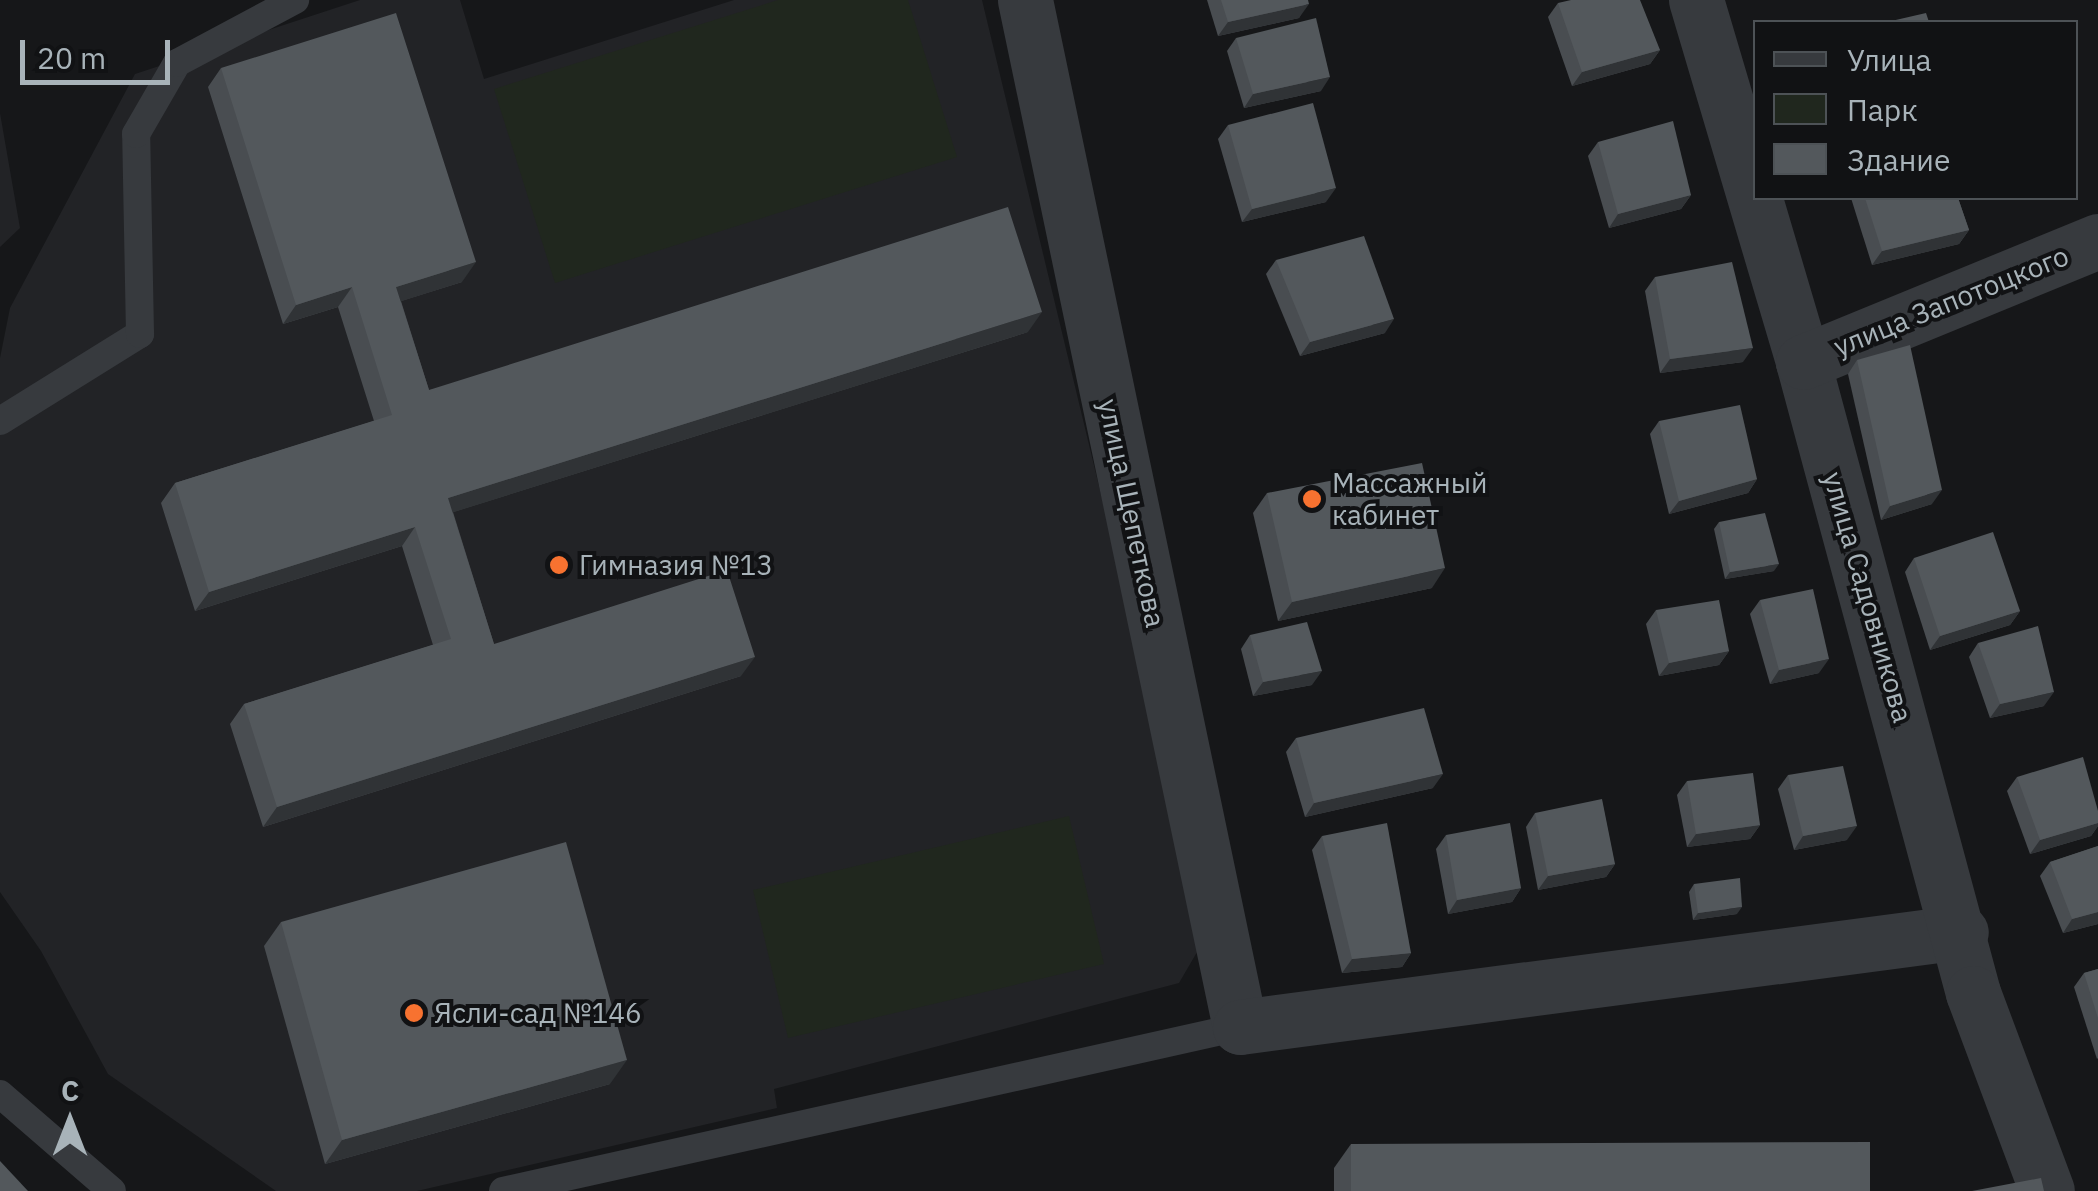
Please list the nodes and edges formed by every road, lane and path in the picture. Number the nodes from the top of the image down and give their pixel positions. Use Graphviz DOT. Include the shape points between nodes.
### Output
graph roads {
  1 [pos="294,0"];
  2 [pos="1025,0"];
  3 [pos="1696,0"];
  4 [pos="1753,193"];
  5 [pos="1755,200"];
  6 [pos="2098,241"];
  7 [pos="1803,362"];
  8 [pos="0,421"];
  9 [pos="1961,932"];
  10 [pos="1240,1027"];
  11 [pos="0,1094"];
  12 [pos="112,1191"];
  13 [pos="503,1191"];
  14 [pos="2047,1191"];
  1 -- 8 [label="lane" via="177,63 136,134 140,334"];
  2 -- 10 [label="street, улица Щепеткова"];
  3 -- 4 [label="street, улица Садовникова"];
  5 -- 7 [label="street, улица Садовникова"];
  6 -- 7 [label="street, улица Запотоцкого"];
  7 -- 9 [label="street, улица Садовникова"];
  9 -- 10 [label="street"];
  9 -- 14 [label="street, улица Садовникова" via="1973,994"];
  10 -- 13 [label="lane"];
  11 -- 12 [label="lane"];
}
